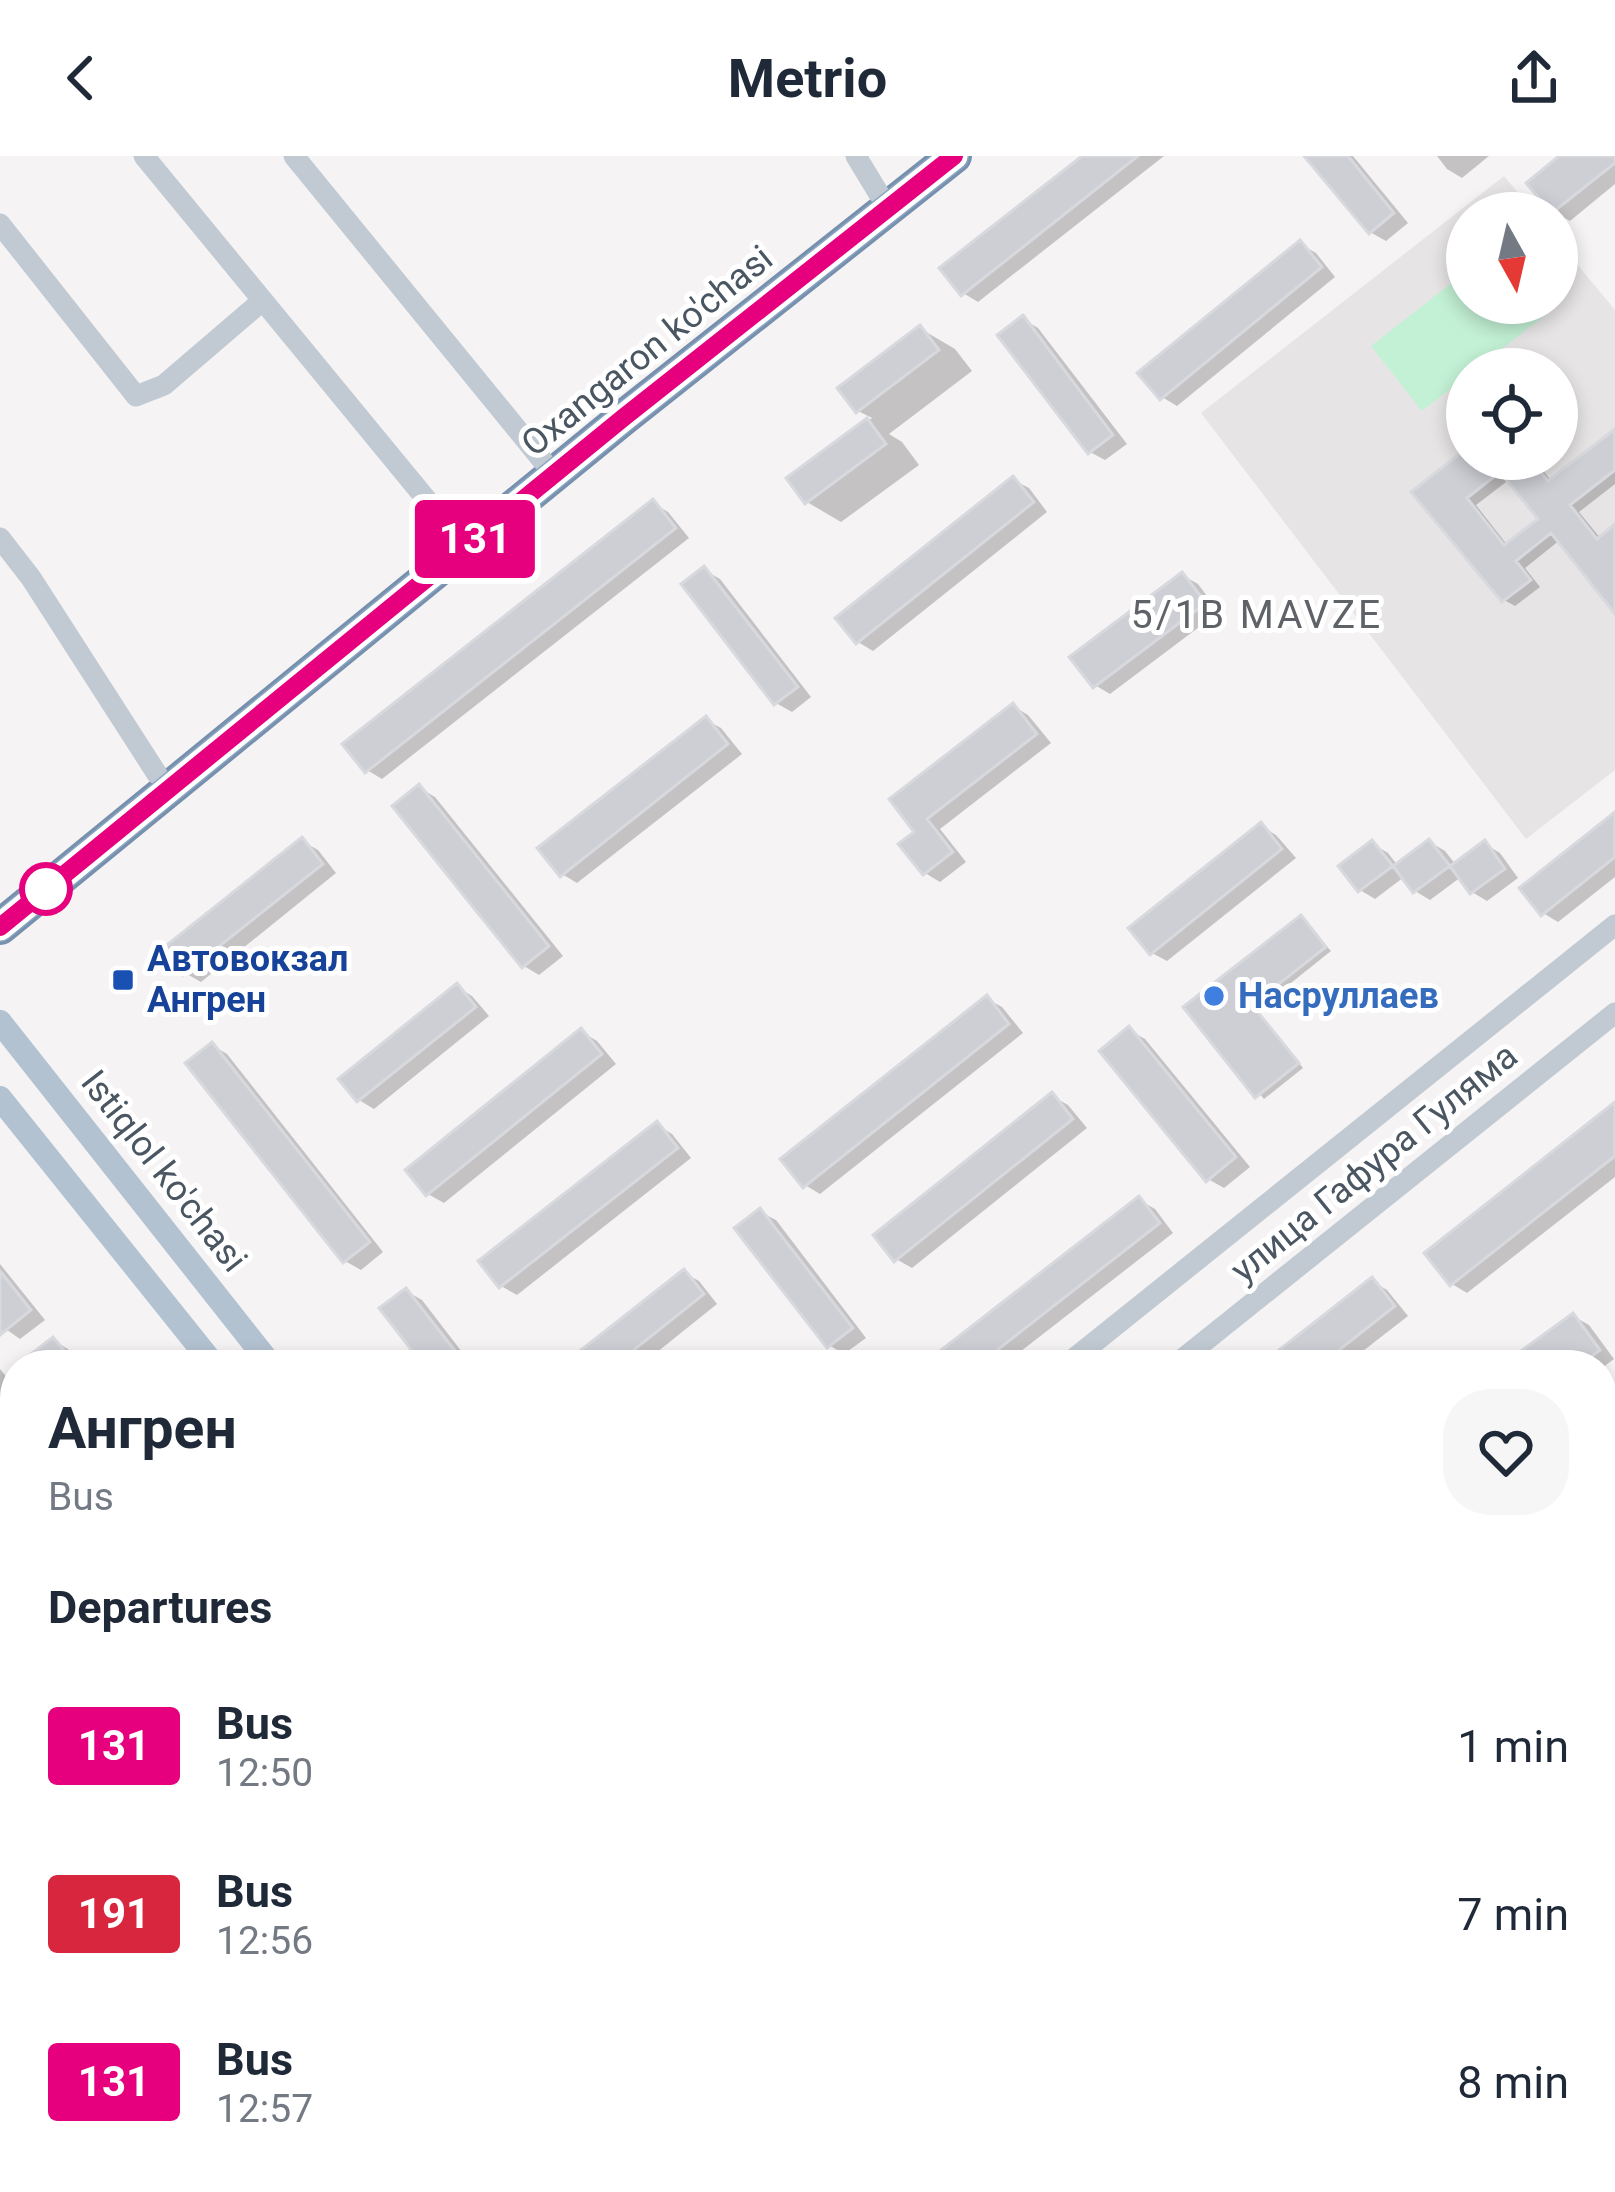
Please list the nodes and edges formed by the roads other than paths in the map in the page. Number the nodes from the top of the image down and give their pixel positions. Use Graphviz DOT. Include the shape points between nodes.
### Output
graph roads {
  1 [pos="145,156"];
  2 [pos="294,156"];
  3 [pos="856,156"];
  4 [pos="926,156"];
  5 [pos="954,156"];
  6 [pos="884,201"];
  7 [pos="0,224"];
  8 [pos="262,301"];
  9 [pos="618,411"];
  10 [pos="543,461"];
  11 [pos="454,533"];
  12 [pos="0,538"];
  13 [pos="157,774"];
  14 [pos="0,902"];
  15 [pos="1615,925"];
  16 [pos="0,927"];
  17 [pos="1615,1013"];
  18 [pos="0,1022"];
  19 [pos="0,1099"];
  20 [pos="202,1350"];
  21 [pos="260,1350"];
  22 [pos="1085,1350"];
  23 [pos="1194,1350"];
  1 -- 8 [label="street"];
  2 -- 10 [label="street"];
  3 -- 6 [label="street"];
  4 -- 6 [label="highway, Oxangaron ko'chasi"];
  5 -- 6 [label="highway, Oxangaron ko'chasi"];
  6 -- 9 [label="highway, Oxangaron ko'chasi"];
  7 -- 8 [label="street" via="136,396 164,385"];
  8 -- 11 [label="street"];
  9 -- 10 [label="highway, Oxangaron ko'chasi"];
  9 -- 16 [label="highway, Oxangaron ko'chasi"];
  10 -- 11 [label="highway, Oxangaron ko'chasi"];
  11 -- 13 [label="highway, Oxangaron ko'chasi"];
  12 -- 13 [label="street"];
  13 -- 14 [label="highway, Oxangaron ko'chasi"];
  15 -- 22 [label="street"];
  17 -- 23 [label="street, улица Гафура Гуляма"];
  18 -- 21 [label="main road, Istiqlol ko'chasi"];
  19 -- 20 [label="main road"];
}
